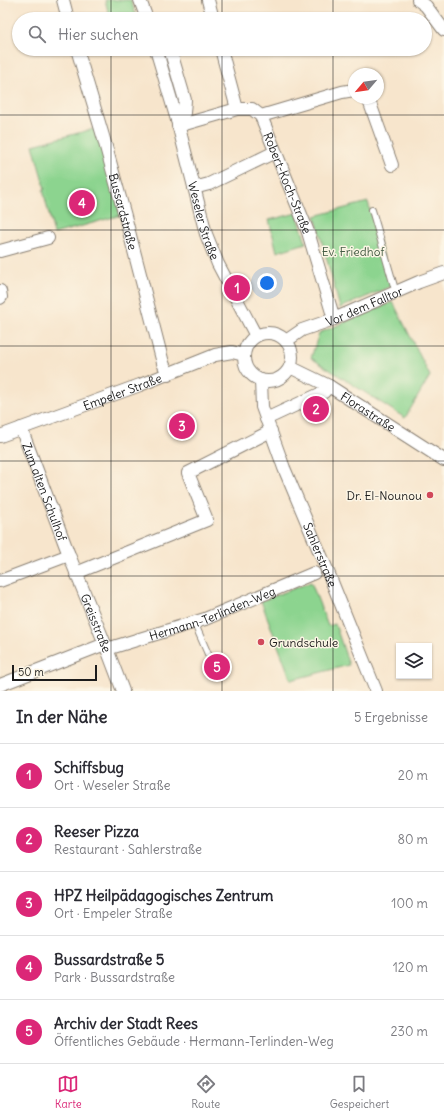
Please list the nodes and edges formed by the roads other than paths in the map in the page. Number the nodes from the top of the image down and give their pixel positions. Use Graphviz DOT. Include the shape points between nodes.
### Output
graph roads {
  1 [pos="63,0"];
  2 [pos="140,0"];
  3 [pos="208,0"];
  4 [pos="418,0"];
  5 [pos="66,12"];
  6 [pos="144,12"];
  7 [pos="211,12"];
  8 [pos="430,12"];
  9 [pos="432,14"];
  10 [pos="444,30"];
  11 [pos="78,56"];
  12 [pos="158,56"];
  13 [pos="172,56"];
  14 [pos="223,56"];
  15 [pos="348,91"];
  16 [pos="370,104"];
  17 [pos="237,109"];
  18 [pos="261,116"];
  19 [pos="178,123"];
  20 [pos="276,152"];
  21 [pos="392,165"];
  22 [pos="194,188"];
  23 [pos="372,210"];
  24 [pos="48,238"];
  25 [pos="0,251"];
  26 [pos="444,273"];
  27 [pos="0,291"];
  28 [pos="396,294"];
  29 [pos="0,298"];
  30 [pos="334,319"];
  31 [pos="256,336"];
  32 [pos="286,341"];
  33 [pos="244,355"];
  34 [pos="290,367"];
  35 [pos="168,375"];
  36 [pos="261,380"];
  37 [pos="329,386"];
  38 [pos="266,419"];
  39 [pos="20,428"];
  40 [pos="271,431"];
  41 [pos="0,436"];
  42 [pos="444,460"];
  43 [pos="69,555"];
  44 [pos="320,570"];
  45 [pos="76,573"];
  46 [pos="0,581"];
  47 [pos="194,622"];
  48 [pos="106,646"];
  49 [pos="208,654"];
  50 [pos="0,685"];
  51 [pos="123,691"];
  52 [pos="376,691"];
  1 -- 5 [label="street"];
  2 -- 6 [label="street"];
  3 -- 7 [label="street"];
  4 -- 8 [label="street"];
  9 -- 10 [label="street"];
  11 -- 35 [label="street, Bussardstraße" via="103,136"];
  12 -- 19 [label="street, Weseler Straße"];
  13 -- 19 [label="street" via="185,100 184,113"];
  14 -- 17 [label="street"];
  15 -- 18 [label="street, Robert-Koch-Straße"];
  16 -- 21 [label="street"];
  17 -- 18 [label="street, Robert-Koch-Straße" via="252,109"];
  17 -- 19 [label="street, Robert-Koch-Straße"];
  18 -- 20 [label="street, Robert-Koch-Straße"];
  19 -- 22 [label="street, Weseler Straße"];
  20 -- 22 [label="street" via="209,184"];
  20 -- 30 [label="street, Robert-Koch-Straße" via="308,232"];
  22 -- 31 [label="street, Weseler Straße" via="206,234 218,264"];
  23 -- 28 [label="lane"];
  24 -- 25 [label="street"];
  26 -- 28 [label="street, Vor dem Falltor"];
  27 -- 29 [label="street"];
  28 -- 30 [label="street, Vor dem Falltor"];
  30 -- 32 [label="street, Vor dem Falltor" via="302,330"];
  31 -- 32 [label="street" via="272,333"];
  31 -- 33 [label="street" via="246,347"];
  32 -- 34 [label="street" via="292,353"];
  33 -- 35 [label="street, Empeler Straße" via="232,352 215,355"];
  33 -- 36 [label="street" via="248,371"];
  34 -- 36 [label="street" via="278,379"];
  34 -- 37 [label="street, Florastraße"];
  35 -- 39 [label="street, Empeler Straße"];
  36 -- 38 [label="street, Sahlerstraße" via="262,407"];
  37 -- 38 [label="street" via="324,392"];
  37 -- 42 [label="street, Florastraße"];
  38 -- 40 [label="street, Sahlerstraße"];
  39 -- 41 [label="street, Empeler Straße"];
  39 -- 43 [label="street, Zum alten Schulhof"];
  40 -- 44 [label="street, Sahlerstraße"];
  40 -- 45 [label="street" via="188,473 207,520"];
  43 -- 45 [label="street, Greisstraße"];
  43 -- 46 [label="street"];
  44 -- 47 [label="street, Hermann-Terlinden-Weg"];
  44 -- 52 [label="street, Sahlerstraße"];
  45 -- 48 [label="street, Greisstraße"];
  47 -- 48 [label="street, Hermann-Terlinden-Weg"];
  47 -- 49 [label="lane"];
  48 -- 50 [label="street, Hermann-Terlinden-Weg"];
  48 -- 51 [label="street, Greisstraße"];
}
